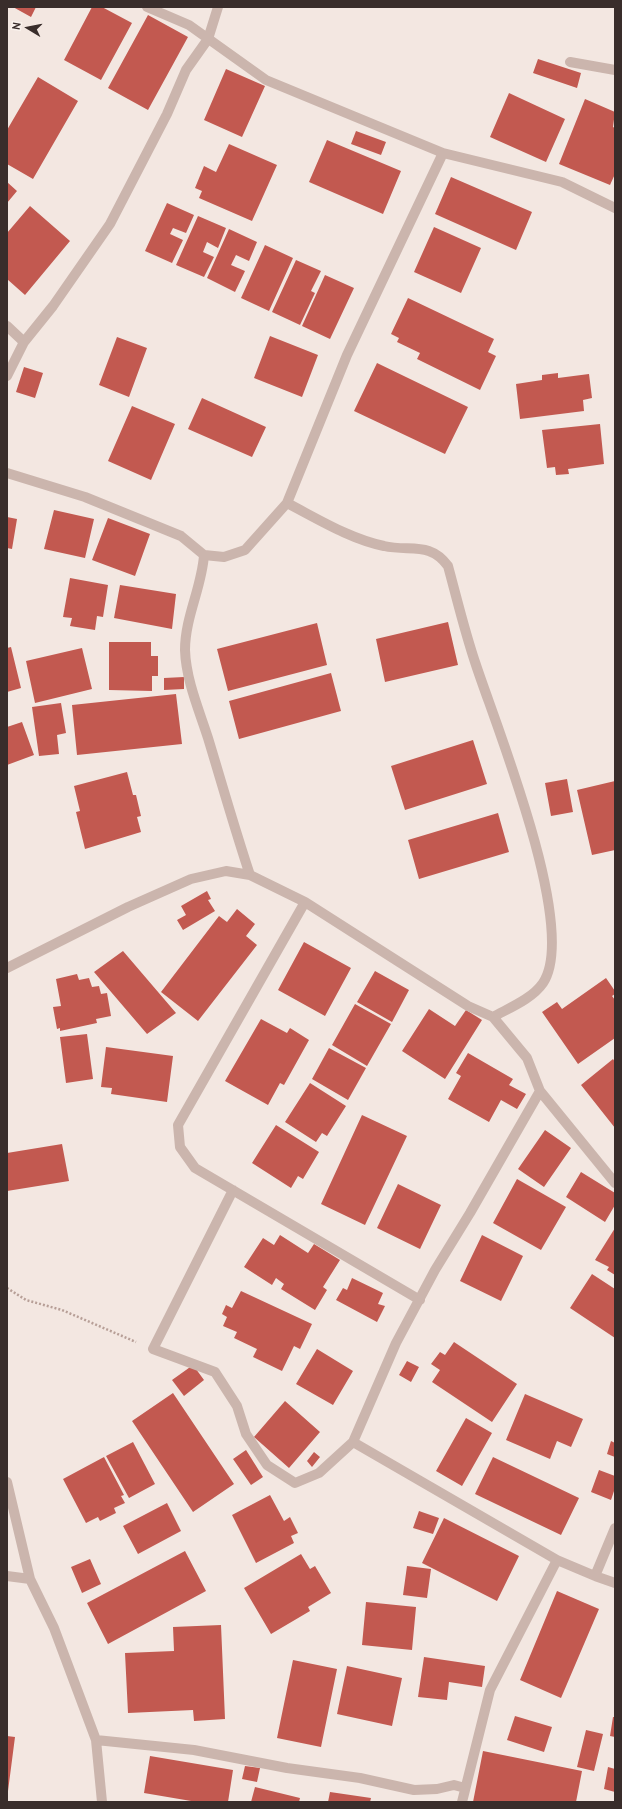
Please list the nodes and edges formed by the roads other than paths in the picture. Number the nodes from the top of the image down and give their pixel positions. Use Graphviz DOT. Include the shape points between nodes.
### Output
graph roads {
  1 [pos="147,7"];
  2 [pos="218,7"];
  3 [pos="208,39"];
  4 [pos="570,62"];
  5 [pos="615,70"];
  6 [pos="443,153"];
  7 [pos="615,208"];
  8 [pos="7,326"];
  9 [pos="24,342"];
  10 [pos="7,376"];
  11 [pos="7,473"];
  12 [pos="287,503"];
  13 [pos="204,555"];
  14 [pos="250,875"];
  15 [pos="305,902"];
  16 [pos="7,968"];
  17 [pos="493,1017"];
  18 [pos="540,1091"];
  19 [pos="615,1183"];
  20 [pos="234,1190"];
  21 [pos="420,1300"];
  22 [pos="353,1442"];
  23 [pos="7,1482"];
  24 [pos="615,1528"];
  25 [pos="557,1560"];
  26 [pos="7,1576"];
  27 [pos="595,1576"];
  28 [pos="30,1579"];
  29 [pos="615,1582"];
  30 [pos="96,1740"];
  31 [pos="465,1788"];
  32 [pos="102,1802"];
  33 [pos="462,1802"];
  1 -- 3 [label="street" via="190,25"];
  2 -- 3 [label="street"];
  3 -- 6 [label="street" via="266,80"];
  3 -- 9 [label="street" via="186,70 167,114 110,224 53,306"];
  4 -- 5 [label="street"];
  6 -- 7 [label="street" via="562,182"];
  6 -- 12 [label="street" via="347,355"];
  8 -- 9 [label="street"];
  9 -- 10 [label="street"];
  11 -- 13 [label="street" via="85,497 181,536"];
  12 -- 13 [label="street" via="245,550 224,557"];
  12 -- 17 [label="street" via="341,531 384,546 426,549 440,555 448,566 476,665 522,798 535,843 551,918 552,943 549,966 543,983 528,996"];
  13 -- 14 [label="street" via="203,574 188,622 186,657 229,813"];
  14 -- 15 [label="street"];
  14 -- 16 [label="street" via="226,870 191,879 128,907"];
  15 -- 17 [label="street" via="468,1006"];
  15 -- 20 [label="street" via="178,1125 180,1147 195,1168"];
  17 -- 18 [label="street" via="527,1058"];
  18 -- 19 [label="street"];
  18 -- 21 [label="street"];
  20 -- 21 [label="street"];
  20 -- 22 [label="street" via="153,1349 215,1372 237,1406 246,1434 267,1465 295,1483 319,1473"];
  21 -- 22 [label="street" via="396,1343"];
  22 -- 25 [label="street"];
  23 -- 28 [label="street"];
  24 -- 27 [label="street"];
  25 -- 27 [label="street"];
  25 -- 31 [label="street" via="490,1690"];
  26 -- 28 [label="street"];
  27 -- 29 [label="street"];
  28 -- 30 [label="street" via="54,1628"];
  30 -- 31 [label="street" via="194,1750 287,1768 360,1778 414,1790 454,1785"];
  30 -- 32 [label="street"];
  31 -- 33 [label="street"];
}
